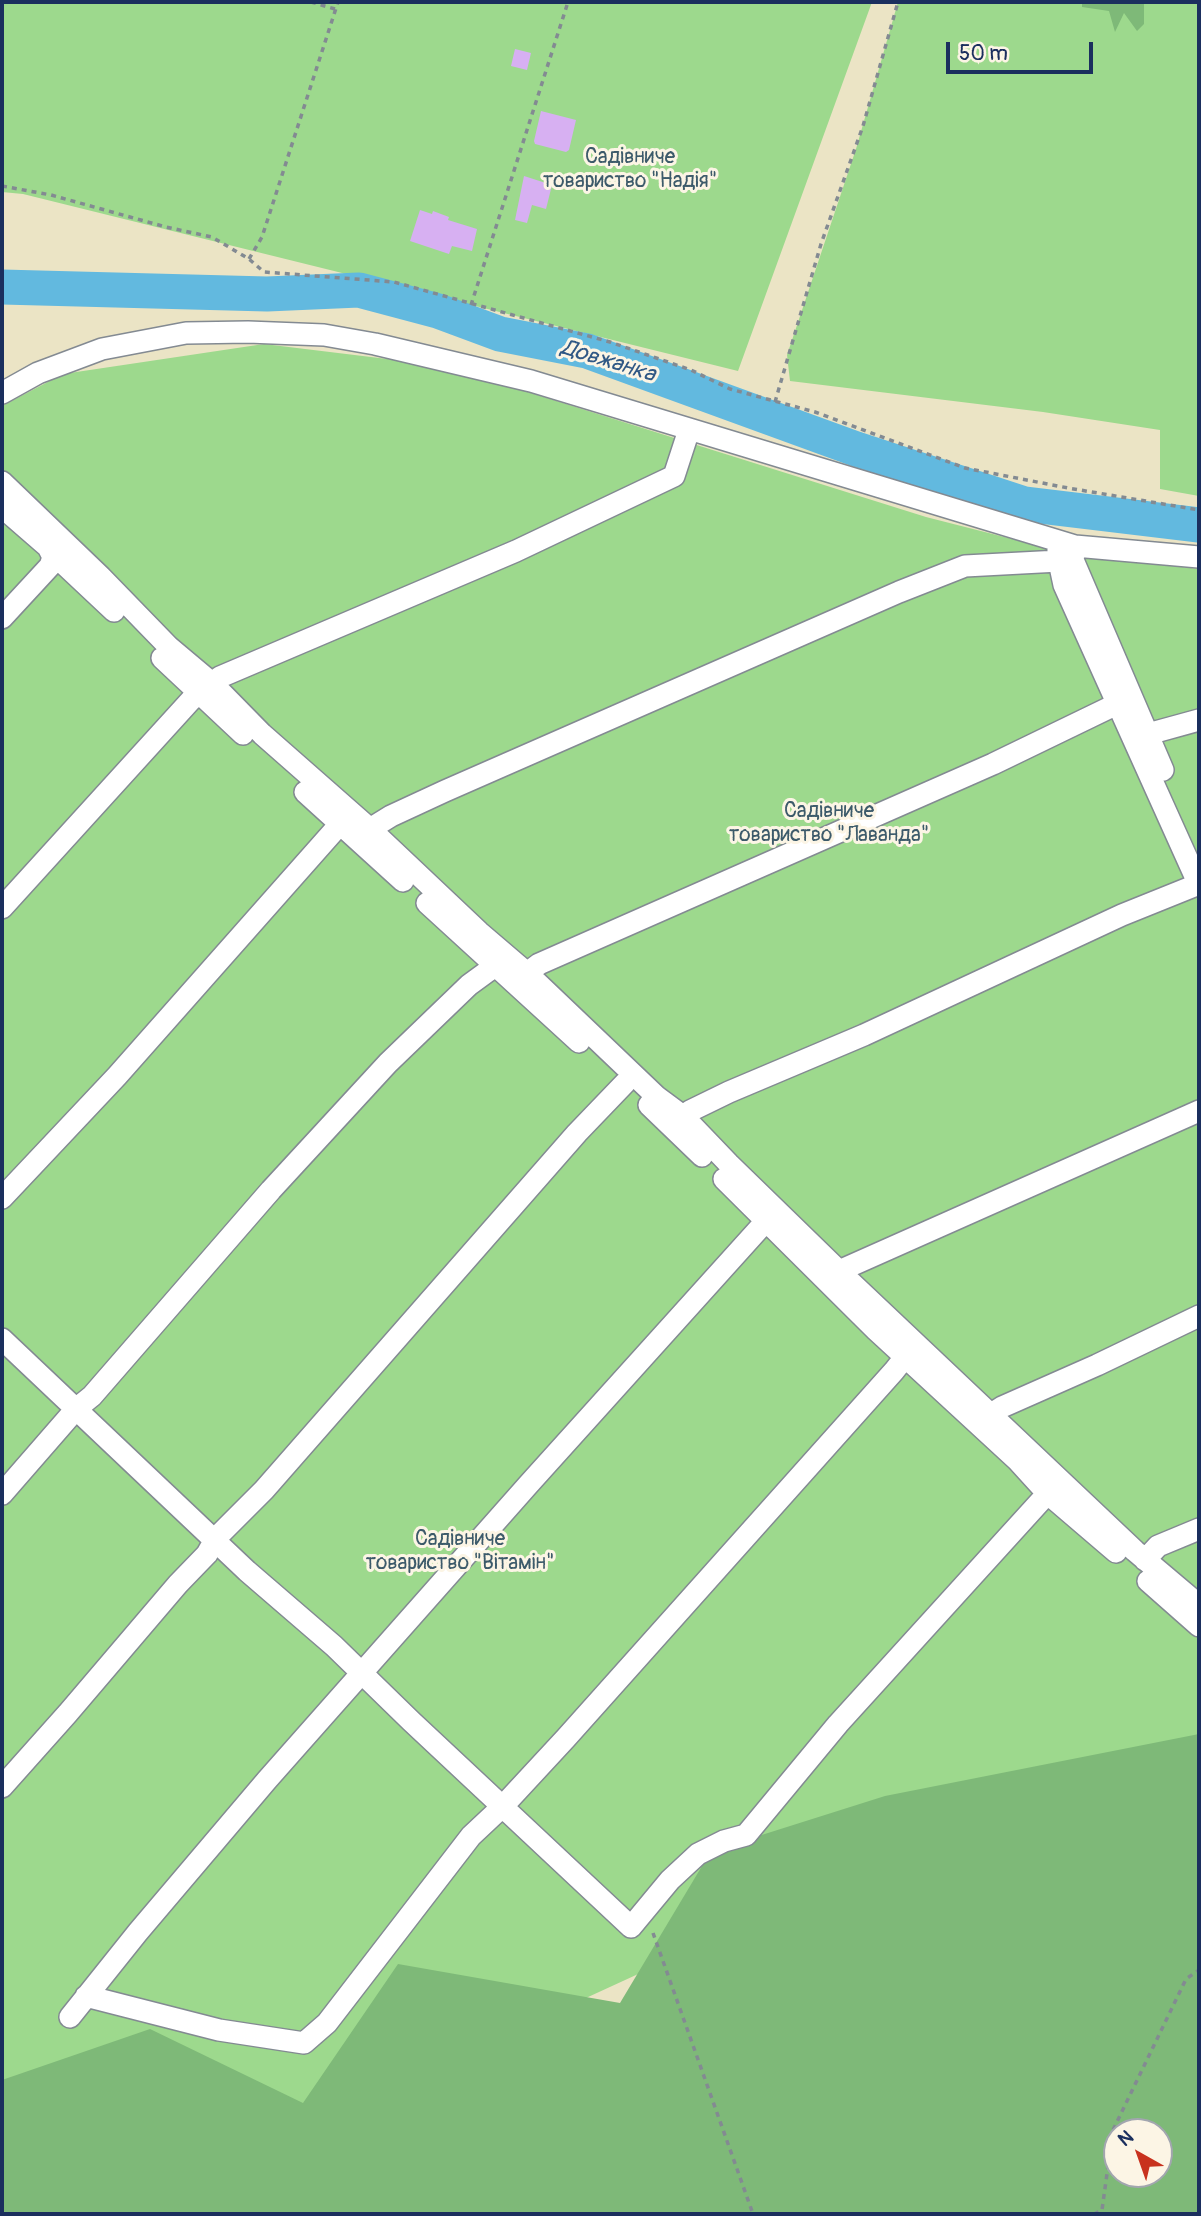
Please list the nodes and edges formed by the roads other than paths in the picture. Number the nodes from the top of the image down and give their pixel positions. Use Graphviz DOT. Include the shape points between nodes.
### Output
graph roads {
  1 [pos="2,393"];
  2 [pos="689,430"];
  3 [pos="2,482"];
  4 [pos="2,507"];
  5 [pos="1064,549"];
  6 [pos="52,557"];
  7 [pos="1199,557"];
  8 [pos="2,618"];
  9 [pos="206,689"];
  10 [pos="1119,703"];
  11 [pos="1199,720"];
  12 [pos="1148,734"];
  13 [pos="340,824"];
  14 [pos="370,829"];
  15 [pos="1199,855"];
  16 [pos="1199,884"];
  17 [pos="2,908"];
  18 [pos="495,966"];
  19 [pos="527,973"];
  20 [pos="625,1083"];
  21 [pos="1199,1111"];
  22 [pos="684,1118"];
  23 [pos="2,1198"];
  24 [pos="766,1221"];
  25 [pos="839,1271"];
  26 [pos="1199,1316"];
  27 [pos="2,1339"];
  28 [pos="909,1347"];
  29 [pos="76,1409"];
  30 [pos="991,1415"];
  31 [pos="1054,1487"];
  32 [pos="2,1494"];
  33 [pos="1199,1529"];
  34 [pos="215,1539"];
  35 [pos="1145,1560"];
  36 [pos="1199,1605"];
  37 [pos="1199,1626"];
  38 [pos="362,1674"];
  39 [pos="2,1787"];
  40 [pos="503,1806"];
  41 [pos="86,1996"];
  42 [pos="70,2017"];
  1 -- 2 [label="street" via="38,373 102,349 186,333 324,335 531,381"];
  2 -- 5 [label="street"];
  2 -- 9 [label="street" via="674,475 503,556 220,677"];
  3 -- 9 [label="street" via="101,576"];
  4 -- 6 [label="street" via="48,547"];
  5 -- 7 [label="street"];
  5 -- 10 [label="street" via="1064,585"];
  5 -- 12 [label="street" via="1073,560"];
  5 -- 14 [label="street" via="965,566 445,791"];
  6 -- 8 [label="street" via="50,566"];
  6 -- 9 [label="street"];
  9 -- 13 [label="street"];
  9 -- 14 [label="street"];
  9 -- 17 [label="street"];
  10 -- 16 [label="street"];
  10 -- 19 [label="street"];
  11 -- 12 [label="street"];
  12 -- 15 [label="street"];
  13 -- 18 [label="street"];
  13 -- 23 [label="street" via="117,1076"];
  14 -- 19 [label="street"];
  16 -- 22 [label="street" via="729,1091"];
  18 -- 20 [label="street"];
  18 -- 29 [label="street" via="388,1063"];
  19 -- 22 [label="street"];
  20 -- 24 [label="street"];
  20 -- 34 [label="street" via="264,1490"];
  21 -- 25 [label="street"];
  22 -- 25 [label="street"];
  24 -- 28 [label="street" via="876,1330"];
  24 -- 38 [label="street"];
  25 -- 28 [label="street"];
  26 -- 30 [label="street"];
  27 -- 29 [label="street"];
  28 -- 30 [label="street"];
  28 -- 31 [label="street" via="1017,1460"];
  28 -- 40 [label="street"];
  29 -- 32 [label="street"];
  29 -- 34 [label="street"];
  30 -- 31 [label="street"];
  31 -- 35 [label="street"];
  31 -- 37 [label="street"];
  31 -- 40 [label="street" via="838,1724 746,1835 698,1854 631,1927"];
  33 -- 35 [label="street" via="1158,1546"];
  34 -- 38 [label="street"];
  34 -- 39 [label="street" via="207,1554"];
  35 -- 36 [label="street"];
  38 -- 40 [label="street"];
  38 -- 41 [label="street"];
  40 -- 41 [label="street" via="471,1836 327,2023 304,2043 219,2030"];
  41 -- 42 [label="street"];
}
